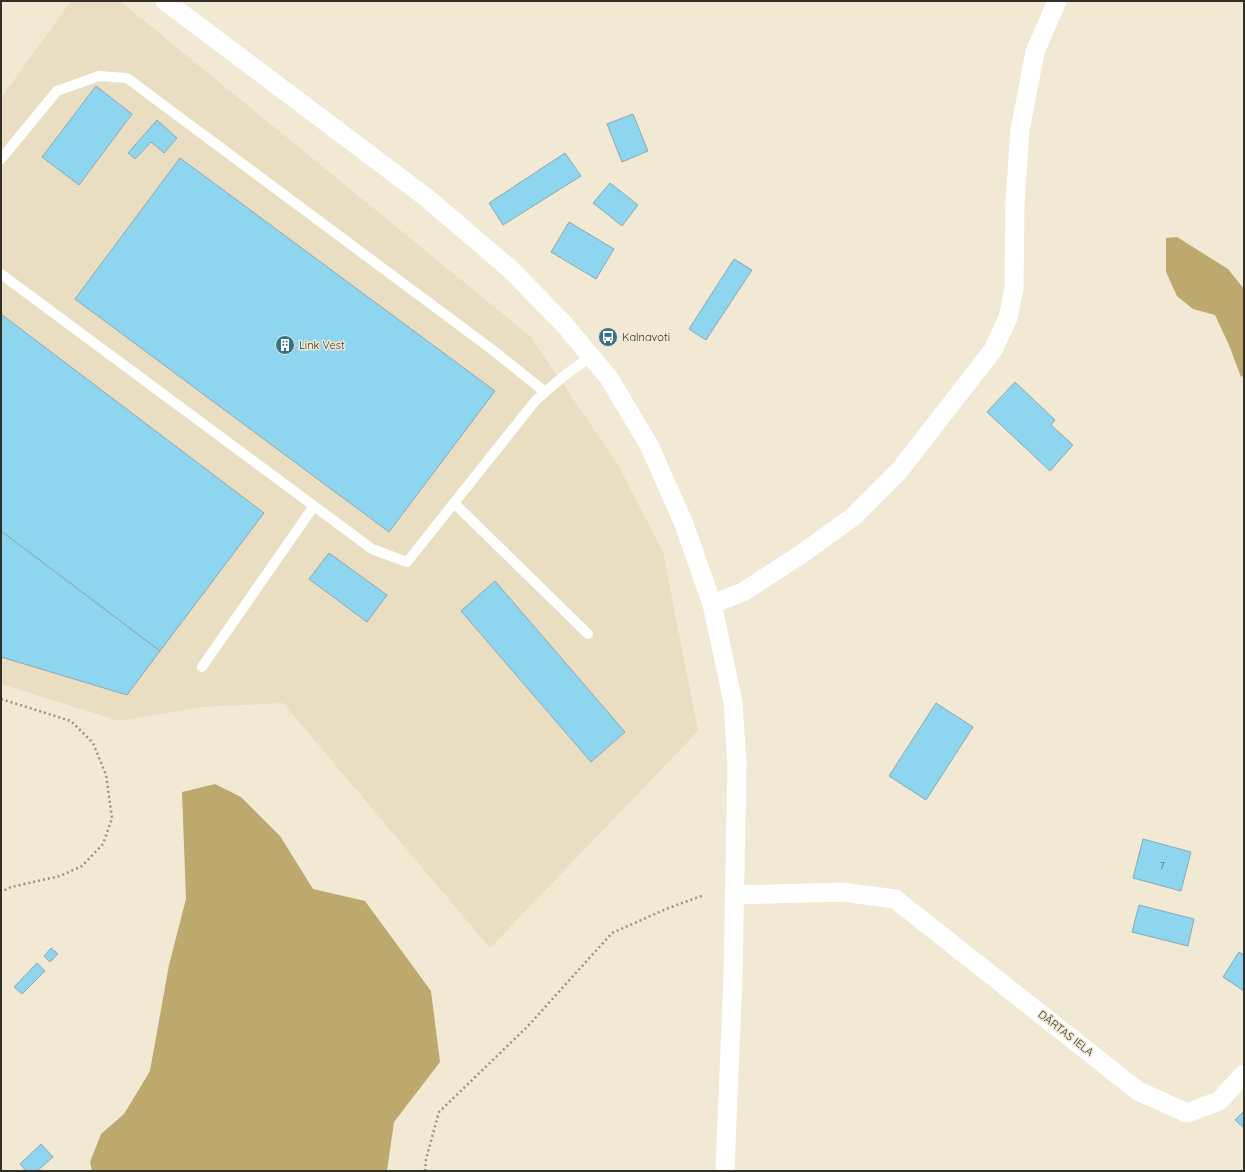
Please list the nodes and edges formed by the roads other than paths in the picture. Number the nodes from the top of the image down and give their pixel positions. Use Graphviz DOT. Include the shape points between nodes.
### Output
graph roads {
  1 [pos="166,1"];
  2 [pos="1057,1"];
  3 [pos="1,159"];
  4 [pos="1,274"];
  5 [pos="591,356"];
  6 [pos="545,392"];
  7 [pos="454,503"];
  8 [pos="314,506"];
  9 [pos="712,604"];
  10 [pos="588,634"];
  11 [pos="202,667"];
  12 [pos="734,895"];
  13 [pos="1244,1074"];
  14 [pos="725,1171"];
  1 -- 5 [label="street" via="427,198 508,268 563,323"];
  2 -- 9 [label="street" via="1035,52 1020,130 1015,203 1014,288 1008,318 993,350 899,471 854,516 743,592"];
  3 -- 6 [label="lane" via="57,90 99,76 127,78"];
  4 -- 8 [label="lane"];
  5 -- 6 [label="lane"];
  5 -- 9 [label="street" via="609,378 650,447 684,524"];
  6 -- 7 [label="lane"];
  7 -- 8 [label="lane" via="407,562 372,549"];
  7 -- 10 [label="lane"];
  8 -- 11 [label="lane"];
  9 -- 12 [label="street" via="733,702 737,764"];
  12 -- 13 [label="street, DĀRTAS IELA" via="842,892 895,899 1138,1091 1187,1113 1219,1101"];
  12 -- 14 [label="street"];
}
